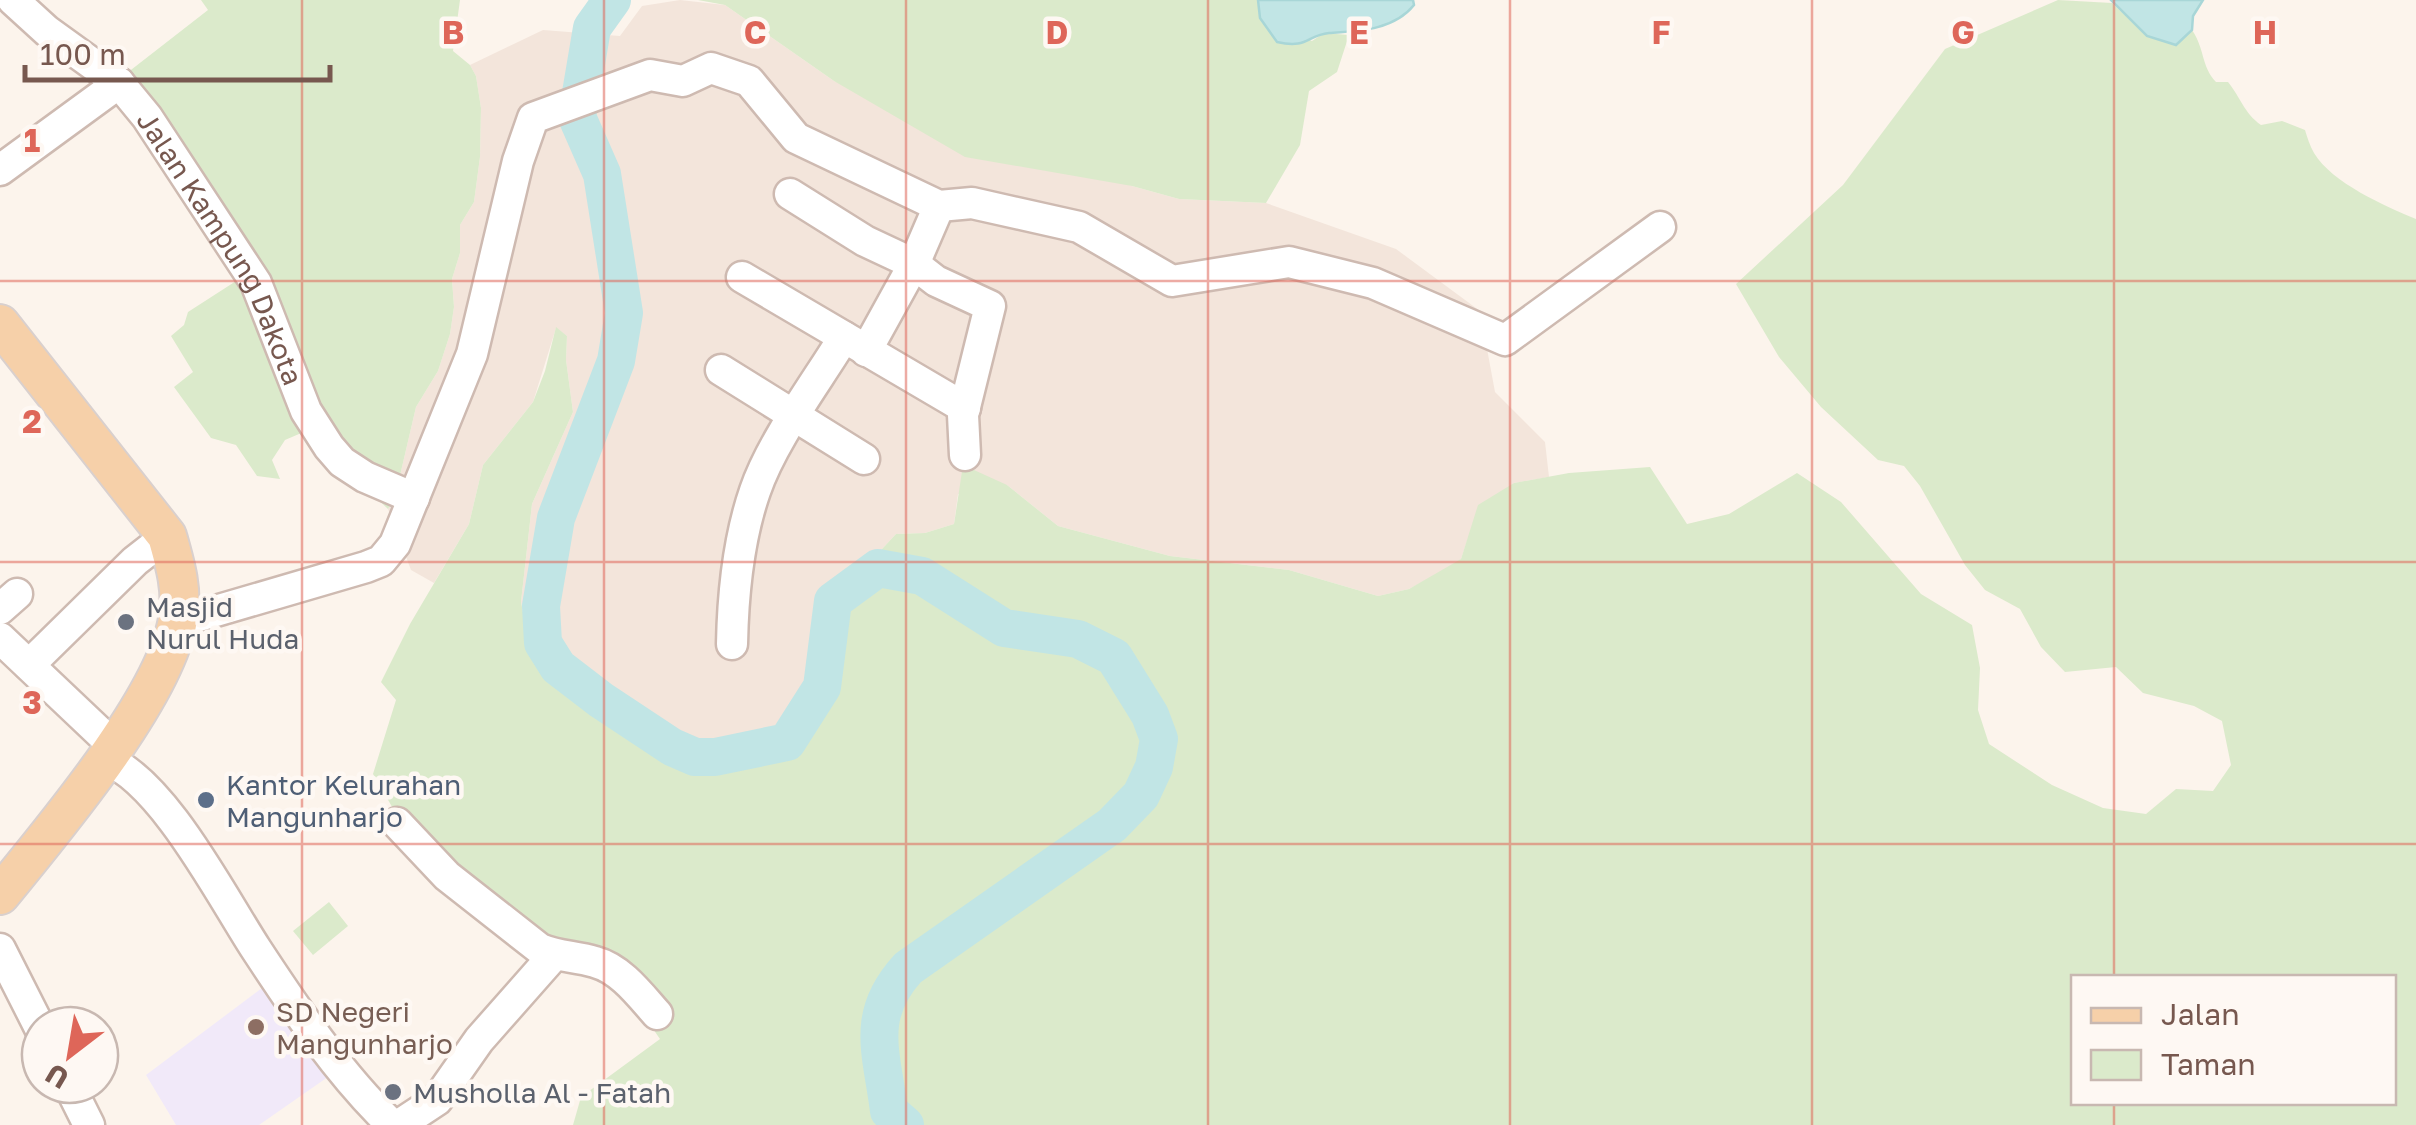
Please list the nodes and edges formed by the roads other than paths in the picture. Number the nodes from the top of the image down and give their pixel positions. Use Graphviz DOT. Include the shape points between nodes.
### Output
graph roads {
  1 [pos="14,0"];
  2 [pos="119,83"];
  3 [pos="0,170"];
  4 [pos="790,194"];
  5 [pos="939,206"];
  6 [pos="1660,227"];
  7 [pos="914,264"];
  8 [pos="742,278"];
  9 [pos="0,324"];
  10 [pos="855,344"];
  11 [pos="721,370"];
  12 [pos="965,408"];
  13 [pos="796,416"];
  14 [pos="966,455"];
  15 [pos="864,459"];
  16 [pos="414,498"];
  17 [pos="167,536"];
  18 [pos="178,622"];
  19 [pos="0,638"];
  20 [pos="732,644"];
  21 [pos="29,665"];
  22 [pos="110,752"];
  23 [pos="397,823"];
  24 [pos="0,894"];
  25 [pos="0,949"];
  26 [pos="554,956"];
  27 [pos="28,1005"];
  28 [pos="657,1014"];
  29 [pos="392,1125"];
  30 [pos="400,1125"];
  1 -- 2 [label="street, Jalan Kampung Dakota"];
  2 -- 3 [label="street"];
  2 -- 16 [label="street, Jalan Kampung Dakota" via="256,284 317,430 342,462"];
  4 -- 7 [label="street"];
  5 -- 6 [label="street" via="972,203 1079,227 1172,281 1289,262 1372,283 1505,340"];
  5 -- 7 [label="street"];
  5 -- 16 [label="street" via="796,138 749,80 711,68 683,80 650,74 533,118 472,354"];
  7 -- 10 [label="street"];
  7 -- 12 [label="street" via="990,306"];
  8 -- 10 [label="street"];
  9 -- 17 [label="main road"];
  10 -- 12 [label="street"];
  10 -- 13 [label="street"];
  11 -- 13 [label="street"];
  12 -- 14 [label="street"];
  13 -- 15 [label="street"];
  13 -- 20 [label="street" via="755,489 734,585"];
  16 -- 18 [label="street" via="396,544 381,560"];
  17 -- 18 [label="main road" via="178,576"];
  17 -- 21 [label="street"];
  18 -- 22 [label="main road" via="164,661"];
  19 -- 21 [label="street"];
  21 -- 22 [label="street"];
  22 -- 24 [label="main road"];
  22 -- 29 [label="street" via="187,839 293,1003"];
  23 -- 26 [label="street" via="447,876"];
  25 -- 27 [label="street"];
  26 -- 28 [label="street" via="599,962"];
  26 -- 30 [label="street" via="437,1100"];
}
